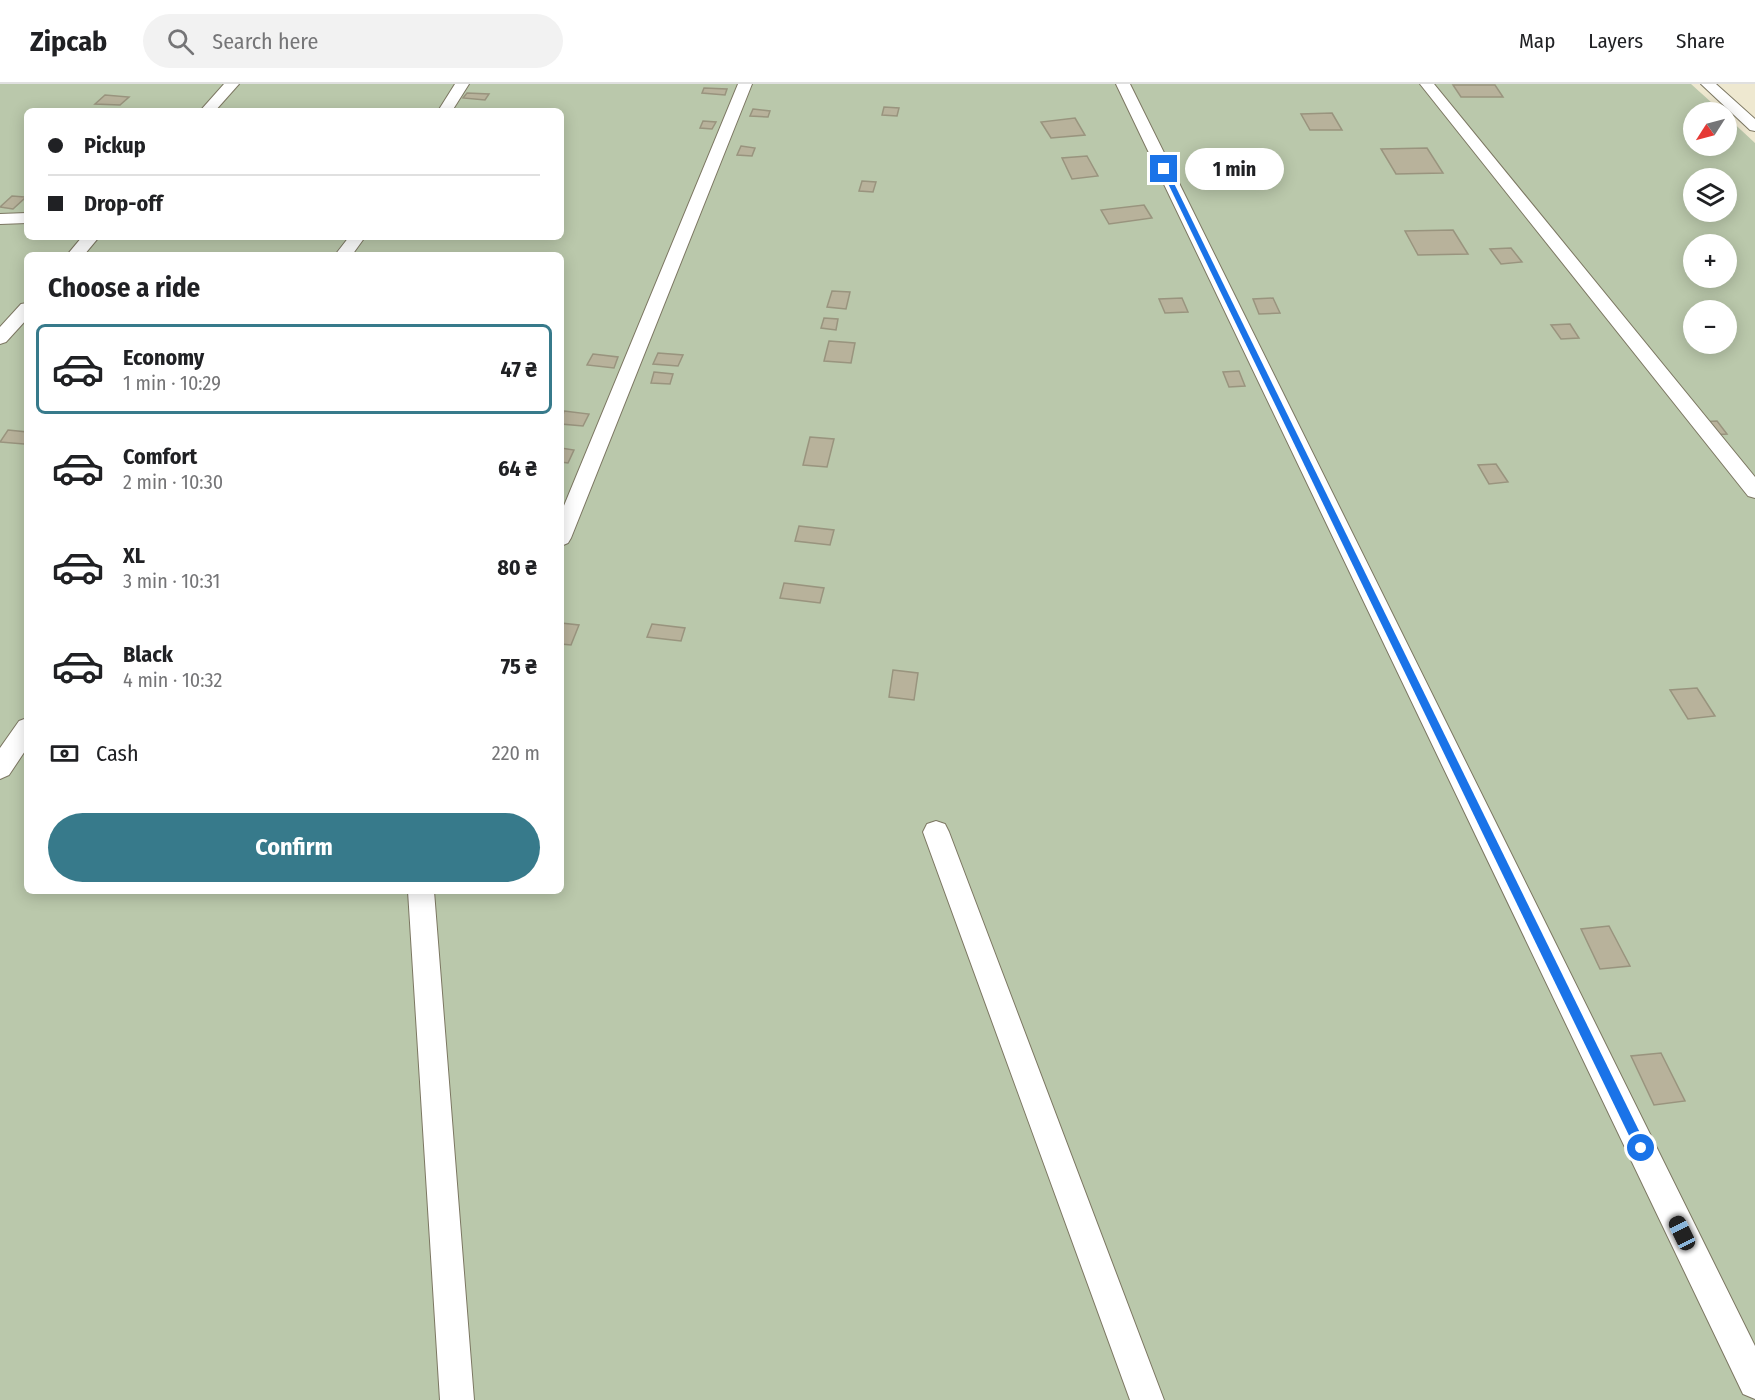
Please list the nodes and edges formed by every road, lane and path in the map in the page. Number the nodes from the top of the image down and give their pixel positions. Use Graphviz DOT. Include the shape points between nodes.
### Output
graph roads {
  1 [pos="232,84"];
  2 [pos="462,84"];
  3 [pos="745,84"];
  4 [pos="1123,84"];
  5 [pos="1427,84"];
  6 [pos="1708,84"];
  7 [pos="210,108"];
  8 [pos="447,108"];
  9 [pos="1755,127"];
  10 [pos="24,218"];
  11 [pos="0,219"];
  12 [pos="88,240"];
  13 [pos="355,240"];
  14 [pos="78,252"];
  15 [pos="345,252"];
  16 [pos="24,311"];
  17 [pos="0,338"];
  18 [pos="1755,491"];
  19 [pos="564,530"];
  20 [pos="24,732"];
  21 [pos="0,768"];
  22 [pos="936,832"];
  23 [pos="421,894"];
  24 [pos="1755,1382"];
  25 [pos="457,1400"];
  26 [pos="1147,1400"];
  1 -- 7 [label="lane"];
  2 -- 8 [label="lane"];
  3 -- 19 [label="lane"];
  4 -- 24 [label="lane"];
  5 -- 18 [label="lane"];
  6 -- 9 [label="lane"];
  10 -- 11 [label="lane"];
  12 -- 14 [label="lane"];
  13 -- 15 [label="lane"];
  16 -- 17 [label="lane"];
  20 -- 21 [label="lane"];
  22 -- 26 [label="lane"];
  23 -- 25 [label="lane"];
}
